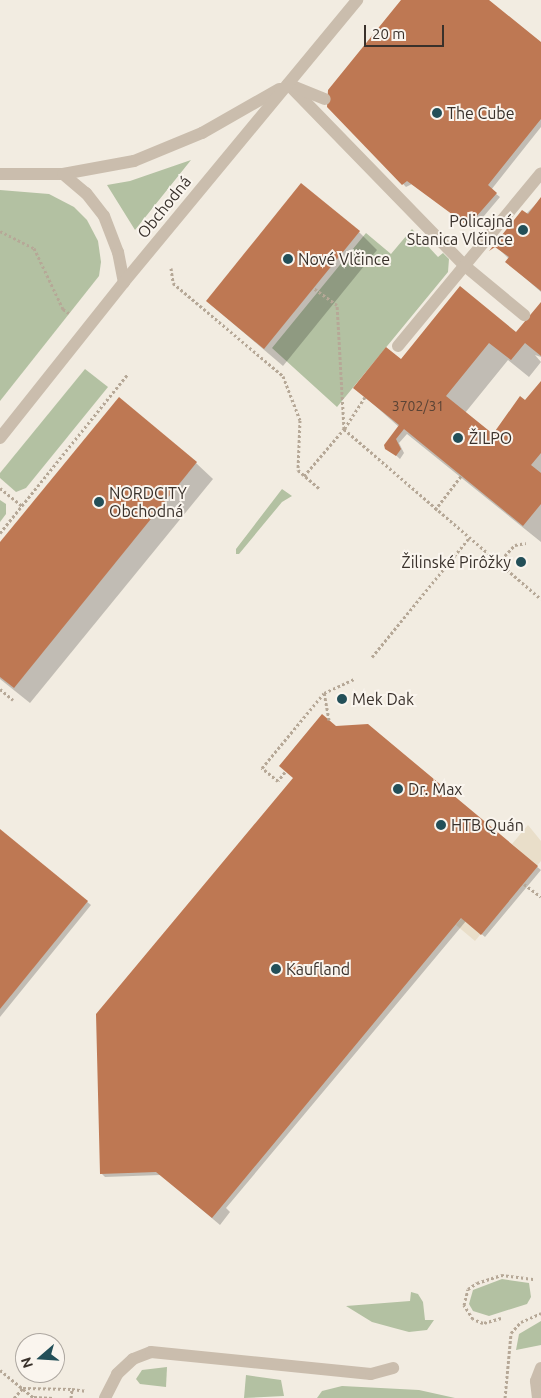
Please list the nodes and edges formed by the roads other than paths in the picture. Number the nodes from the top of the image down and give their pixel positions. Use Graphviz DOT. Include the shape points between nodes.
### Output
graph roads {
  1 [pos="357,0"];
  2 [pos="288,84"];
  3 [pos="325,99"];
  4 [pos="541,173"];
  5 [pos="0,174"];
  6 [pos="63,174"];
  7 [pos="465,266"];
  8 [pos="124,282"];
  9 [pos="524,315"];
  10 [pos="398,346"];
  11 [pos="0,438"];
  12 [pos="393,1368"];
  13 [pos="541,1368"];
  14 [pos="105,1398"];
  15 [pos="538,1398"];
  1 -- 2 [label="street, Obchodná"];
  2 -- 3 [label="street"];
  2 -- 6 [label="street" via="167,148 134,160"];
  2 -- 7 [label="street"];
  2 -- 8 [label="street, Obchodná"];
  4 -- 7 [label="street"];
  5 -- 6 [label="street"];
  6 -- 8 [label="street" via="86,193 104,216 118,252"];
  7 -- 9 [label="street"];
  7 -- 10 [label="street"];
  8 -- 11 [label="street, Obchodná"];
  12 -- 14 [label="street" via="371,1374 151,1352 133,1359 117,1374"];
  13 -- 15 [label="street" via="536,1381"];
}
